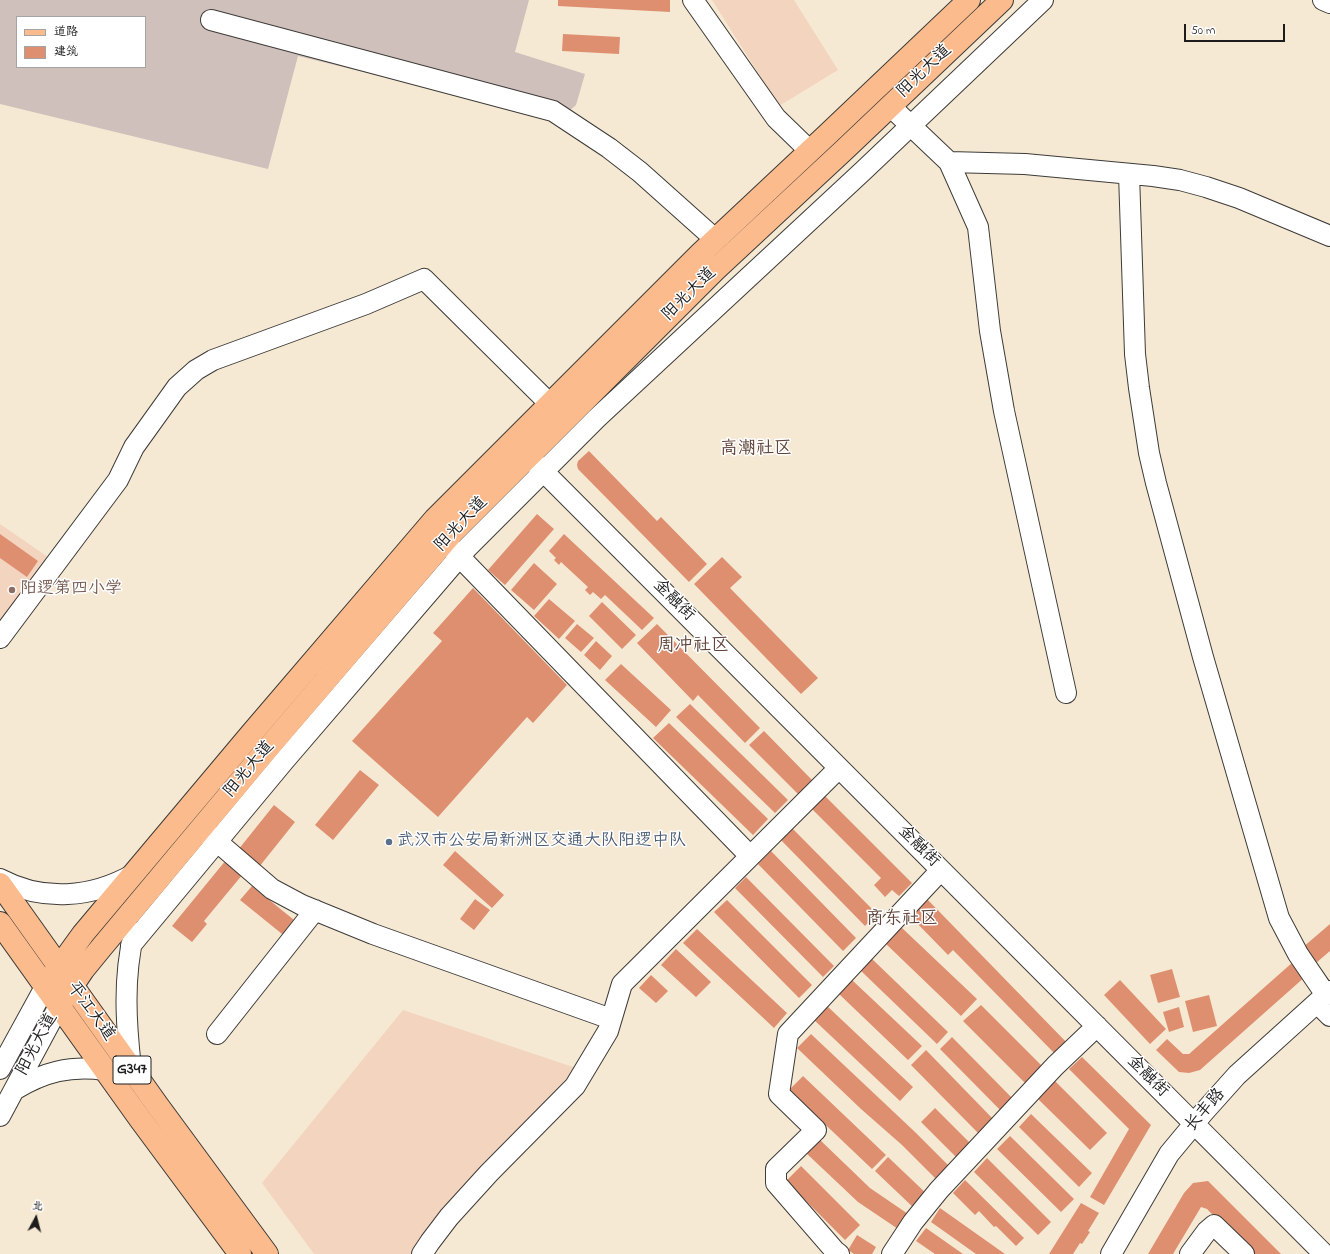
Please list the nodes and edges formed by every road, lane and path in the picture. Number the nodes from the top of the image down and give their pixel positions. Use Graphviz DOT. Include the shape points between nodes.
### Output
graph roads {
  1 [pos="693,0"];
  2 [pos="969,0"];
  3 [pos="1002,0"];
  4 [pos="1043,0"];
  5 [pos="1323,0"];
  6 [pos="1330,3"];
  7 [pos="211,20"];
  8 [pos="890,106"];
  9 [pos="910,126"];
  10 [pos="810,151"];
  11 [pos="949,162"];
  12 [pos="1129,174"];
  13 [pos="1330,236"];
  14 [pos="715,239"];
  15 [pos="550,404"];
  16 [pos="513,441"];
  17 [pos="528,456"];
  18 [pos="544,472"];
  19 [pos="445,542"];
  20 [pos="459,557"];
  21 [pos="0,638"];
  22 [pos="1066,694"];
  23 [pos="839,768"];
  24 [pos="201,828"];
  25 [pos="217,842"];
  26 [pos="750,856"];
  27 [pos="941,870"];
  28 [pos="135,873"];
  29 [pos="0,879"];
  30 [pos="0,884"];
  31 [pos="144,896"];
  32 [pos="315,910"];
  33 [pos="0,923"];
  34 [pos="131,945"];
  35 [pos="58,967"];
  36 [pos="72,986"];
  37 [pos="45,987"];
  38 [pos="1326,1001"];
  39 [pos="59,1006"];
  40 [pos="611,1019"];
  41 [pos="1097,1026"];
  42 [pos="217,1034"];
  43 [pos="131,1068"];
  44 [pos="0,1069"];
  45 [pos="105,1070"];
  46 [pos="14,1090"];
  47 [pos="0,1116"];
  48 [pos="1194,1124"];
  49 [pos="240,1254"];
  50 [pos="267,1254"];
  51 [pos="422,1254"];
  52 [pos="840,1254"];
  53 [pos="892,1254"];
  54 [pos="1111,1254"];
  55 [pos="1191,1254"];
  56 [pos="1244,1254"];
  57 [pos="1324,1254"];
  1 -- 10 [label="street" via="776,118"];
  2 -- 10 [label="main road, 阳光大道"];
  3 -- 8 [label="main road, 阳光大道"];
  4 -- 9 [label="street"];
  5 -- 6 [label="street"];
  7 -- 14 [label="street" via="553,111 604,144 640,172"];
  8 -- 9 [label="street"];
  8 -- 17 [label="main road, 阳光大道" via="715,270"];
  9 -- 11 [label="street"];
  9 -- 18 [label="street" via="597,418"];
  10 -- 14 [label="main road, 阳光大道"];
  11 -- 12 [label="street" via="1025,164"];
  11 -- 22 [label="street" via="978,226 990,331 1004,411"];
  12 -- 13 [label="street" via="1153,176 1206,187"];
  12 -- 38 [label="street" via="1135,354 1143,422 1156,483 1202,658 1279,918"];
  14 -- 15 [label="main road, 阳光大道"];
  15 -- 16 [label="main road, 阳光大道"];
  15 -- 21 [label="street" via="424,279 366,304 213,360 196,370 177,387 134,447 118,480"];
  16 -- 17 [label="street, 金融街"];
  16 -- 28 [label="main road, 阳光大道" via="435,519"];
  17 -- 18 [label="street, 金融街"];
  17 -- 19 [label="main road, 阳光大道"];
  18 -- 20 [label="street"];
  18 -- 23 [label="street, 金融街"];
  19 -- 20 [label="street"];
  19 -- 24 [label="main road, 阳光大道"];
  20 -- 25 [label="street"];
  20 -- 26 [label="street"];
  23 -- 26 [label="street"];
  23 -- 27 [label="street, 金融街"];
  24 -- 25 [label="street"];
  24 -- 31 [label="main road, 阳光大道"];
  25 -- 32 [label="street" via="272,889 302,906"];
  25 -- 34 [label="street"];
  26 -- 40 [label="street" via="622,984"];
  27 -- 41 [label="street, 金融街"];
  27 -- 52 [label="street" via="788,1034 779,1094 816,1130 776,1169 776,1183"];
  28 -- 29 [label="street" via="110,886 68,894 23,889"];
  28 -- 35 [label="main road, 阳光大道"];
  30 -- 35 [label="main road, 平江大道 / G347"];
  31 -- 34 [label="street"];
  31 -- 36 [label="main road, 阳光大道"];
  32 -- 40 [label="street" via="373,934"];
  32 -- 42 [label="street"];
  33 -- 37 [label="main road, 平江大道 / G347"];
  34 -- 43 [label="street" via="126,1016"];
  35 -- 36 [label="main road, 平江大道 / G347"];
  35 -- 37 [label="main road, 阳光大道"];
  36 -- 39 [label="main road, 阳光大道"];
  36 -- 43 [label="main road, 平江大道 / G347"];
  37 -- 39 [label="main road, 平江大道 / G347"];
  37 -- 44 [label="street, 阳光大道"];
  38 -- 48 [label="street, 长丰路" via="1237,1075"];
  39 -- 45 [label="main road, 平江大道 / G347"];
  39 -- 46 [label="street, 阳光大道"];
  40 -- 51 [label="street" via="608,1030 575,1086 489,1173 449,1217"];
  41 -- 48 [label="street, 金融街"];
  41 -- 53 [label="street" via="1055,1066 939,1190 913,1222"];
  43 -- 50 [label="main road, 平江大道 / G347"];
  45 -- 46 [label="street" via="81,1068 57,1071 35,1078"];
  45 -- 49 [label="main road, 平江大道 / G347"];
  46 -- 47 [label="street, 阳光大道"];
  48 -- 54 [label="street, 长丰路" via="1169,1154"];
  48 -- 57 [label="street, 金融街"];
  55 -- 56 [label="street" via="1214,1225"];
}
